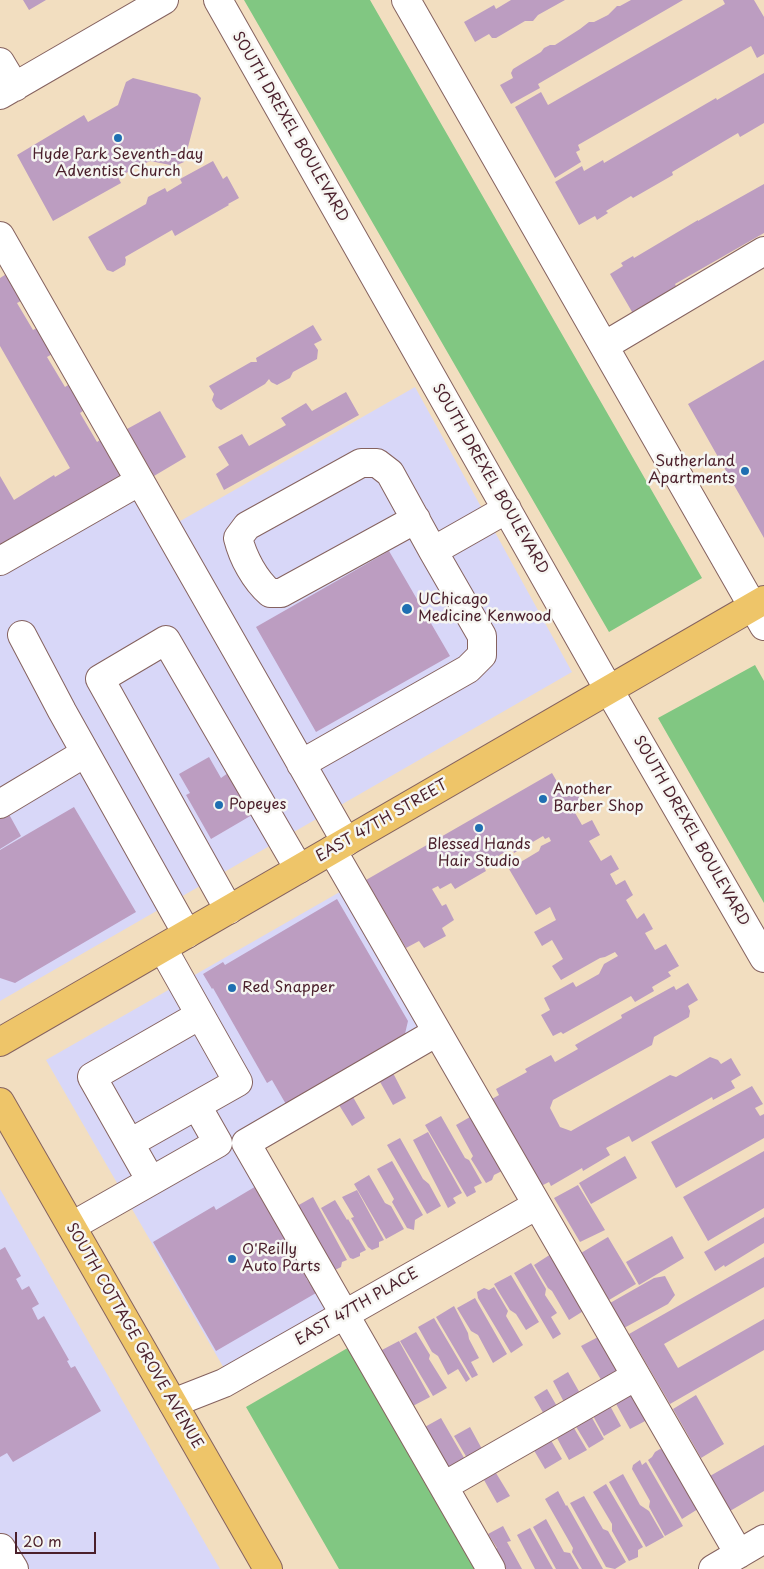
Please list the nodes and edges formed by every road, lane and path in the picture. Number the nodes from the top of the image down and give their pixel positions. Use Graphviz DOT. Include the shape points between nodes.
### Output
graph roads {
  1 [pos="164,0"];
  2 [pos="218,0"];
  3 [pos="406,0"];
  4 [pos="0,62"];
  5 [pos="7,91"];
  6 [pos="0,236"];
  7 [pos="764,251"];
  8 [pos="604,346"];
  9 [pos="140,481"];
  10 [pos="507,509"];
  11 [pos="416,520"];
  12 [pos="433,551"];
  13 [pos="0,561"];
  14 [pos="760,611"];
  15 [pos="22,635"];
  16 [pos="609,690"];
  17 [pos="85,753"];
  18 [pos="302,764"];
  19 [pos="0,804"];
  20 [pos="339,846"];
  21 [pos="299,869"];
  22 [pos="229,910"];
  23 [pos="187,934"];
  24 [pos="162,949"];
  25 [pos="764,958"];
  26 [pos="200,1015"];
  27 [pos="437,1032"];
  28 [pos="0,1042"];
  29 [pos="0,1102"];
  30 [pos="197,1106"];
  31 [pos="130,1143"];
  32 [pos="151,1181"];
  33 [pos="537,1205"];
  34 [pos="72,1226"];
  35 [pos="345,1314"];
  36 [pos="636,1376"];
  37 [pos="173,1403"];
  38 [pos="444,1486"];
  39 [pos="764,1539"];
  40 [pos="0,1549"];
  41 [pos="739,1554"];
  42 [pos="14,1569"];
  43 [pos="268,1569"];
  44 [pos="491,1569"];
  45 [pos="713,1569"];
  1 -- 5 [label="street"];
  2 -- 10 [label="street, SOUTH DREXEL BOULEVARD"];
  3 -- 8 [label="street"];
  4 -- 5 [label="street"];
  6 -- 9 [label="street"];
  7 -- 8 [label="street"];
  8 -- 14 [label="street"];
  9 -- 13 [label="street"];
  9 -- 18 [label="street"];
  10 -- 12 [label="street"];
  10 -- 16 [label="street, SOUTH DREXEL BOULEVARD"];
  11 -- 11 [label="street" via="390,473 377,463 361,463 247,526 238,538 260,585 270,593 281,593"];
  11 -- 12 [label="street"];
  12 -- 18 [label="street" via="482,636 482,656 468,669"];
  14 -- 16 [label="main road, EAST 47TH STREET"];
  15 -- 17 [label="street"];
  16 -- 20 [label="main road, EAST 47TH STREET"];
  16 -- 25 [label="street, SOUTH DREXEL BOULEVARD"];
  17 -- 19 [label="street"];
  17 -- 23 [label="street"];
  18 -- 20 [label="street"];
  20 -- 21 [label="main road, EAST 47TH STREET"];
  20 -- 27 [label="street"];
  21 -- 22 [label="main road, EAST 47TH STREET"];
  21 -- 22 [label="street" via="166,640 100,679"];
  22 -- 23 [label="main road, EAST 47TH STREET"];
  23 -- 24 [label="main road, EAST 47TH STREET"];
  24 -- 26 [label="street"];
  24 -- 28 [label="main road, EAST 47TH STREET"];
  26 -- 30 [label="street" via="238,1082"];
  26 -- 31 [label="street" via="92,1076"];
  27 -- 33 [label="street"];
  27 -- 35 [label="street" via="246,1143"];
  29 -- 34 [label="main road, SOUTH COTTAGE GROVE AVENUE"];
  30 -- 31 [label="street"];
  30 -- 32 [label="street" via="218,1143"];
  31 -- 32 [label="street"];
  32 -- 34 [label="street"];
  33 -- 35 [label="street, EAST 47TH PLACE"];
  33 -- 36 [label="street"];
  34 -- 37 [label="main road, SOUTH COTTAGE GROVE AVENUE"];
  35 -- 37 [label="street, EAST 47TH PLACE" via="224,1383"];
  35 -- 38 [label="street"];
  36 -- 38 [label="street"];
  36 -- 41 [label="street"];
  37 -- 43 [label="main road, SOUTH COTTAGE GROVE AVENUE"];
  38 -- 44 [label="street"];
  39 -- 41 [label="street"];
  40 -- 42 [label="street"];
  41 -- 45 [label="street"];
}
